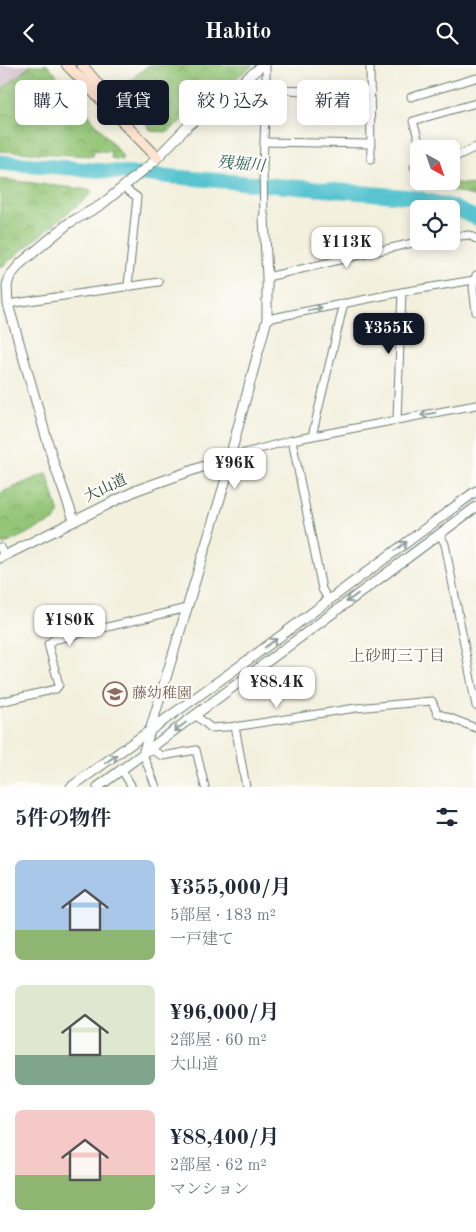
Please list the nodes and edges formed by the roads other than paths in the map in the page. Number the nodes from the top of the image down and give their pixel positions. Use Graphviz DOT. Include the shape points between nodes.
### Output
graph roads {
  1 [pos="67,65"];
  2 [pos="82,65"];
  3 [pos="264,65"];
  4 [pos="370,65"];
  5 [pos="476,78"];
  6 [pos="265,80"];
  7 [pos="287,90"];
  8 [pos="371,92"];
  9 [pos="412,97"];
  10 [pos="476,103"];
  11 [pos="265,125"];
  12 [pos="418,138"];
  13 [pos="265,142"];
  14 [pos="370,144"];
  15 [pos="476,147"];
  16 [pos="460,155"];
  17 [pos="371,159"];
  18 [pos="154,160"];
  19 [pos="125,186"];
  20 [pos="264,217"];
  21 [pos="460,236"];
  22 [pos="476,239"];
  23 [pos="410,244"];
  24 [pos="267,277"];
  25 [pos="475,278"];
  26 [pos="159,282"];
  27 [pos="4,285"];
  28 [pos="128,286"];
  29 [pos="402,292"];
  30 [pos="8,303"];
  31 [pos="344,303"];
  32 [pos="476,312"];
  33 [pos="267,319"];
  34 [pos="476,405"];
  35 [pos="398,419"];
  36 [pos="312,437"];
  37 [pos="292,440"];
  38 [pos="230,457"];
  39 [pos="476,491"];
  40 [pos="476,507"];
  41 [pos="447,513"];
  42 [pos="74,521"];
  43 [pos="449,529"];
  44 [pos="440,535"];
  45 [pos="1,554"];
  46 [pos="328,601"];
  47 [pos="187,608"];
  48 [pos="0,702"];
  49 [pos="476,705"];
  50 [pos="195,715"];
  51 [pos="235,726"];
  52 [pos="476,728"];
  53 [pos="151,729"];
  54 [pos="146,752"];
  55 [pos="121,769"];
  56 [pos="71,787"];
  57 [pos="98,787"];
  58 [pos="131,787"];
  59 [pos="156,787"];
  60 [pos="204,787"];
  61 [pos="246,787"];
  1 -- 18 [label="main road"];
  2 -- 18 [label="main road"];
  3 -- 6 [label="street"];
  3 -- 18 [label="street" via="188,126"];
  4 -- 8 [label="street"];
  5 -- 9 [label="street"];
  7 -- 8 [label="street"];
  8 -- 14 [label="street"];
  10 -- 12 [label="street" via="413,121"];
  11 -- 13 [label="street"];
  13 -- 14 [label="street"];
  13 -- 20 [label="street"];
  14 -- 17 [label="street"];
  15 -- 16 [label="street"];
  18 -- 19 [label="street"];
  19 -- 27 [label="street" via="101,205 69,223 21,263"];
  19 -- 28 [label="street" via="137,197"];
  20 -- 24 [label="street"];
  21 -- 22 [label="street" via="469,235"];
  23 -- 24 [label="street"];
  24 -- 33 [label="street"];
  25 -- 29 [label="street"];
  25 -- 32 [label="street"];
  26 -- 28 [label="street"];
  27 -- 30 [label="street"];
  28 -- 30 [label="street"];
  29 -- 31 [label="street"];
  29 -- 35 [label="street"];
  30 -- 42 [label="street" via="54,464"];
  33 -- 31 [label="street, one-way"];
  31 -- 36 [label="street"];
  33 -- 38 [label="street"];
  34 -- 35 [label="street, one-way"];
  35 -- 36 [label="street"];
  36 -- 37 [label="street"];
  37 -- 38 [label="street"];
  37 -- 46 [label="street" via="322,589"];
  38 -- 42 [label="street, 大山道" via="137,490"];
  38 -- 47 [label="street"];
  39 -- 41 [label="street"];
  40 -- 43 [label="street"];
  41 -- 43 [label="street" via="443,520"];
  46 -- 41 [label="street, one-way"];
  42 -- 45 [label="street, 大山道"];
  43 -- 44 [label="street"];
  44 -- 49 [label="street" via="445,544"];
  44 -- 50 [label="street, one-way"];
  53 -- 46 [label="street, one-way"];
  47 -- 48 [label="street" via="53,640 48,644 59,685 56,689"];
  47 -- 53 [label="street"];
  50 -- 51 [label="street" via="211,728"];
  50 -- 54 [label="street, one-way"];
  51 -- 52 [label="street" via="432,701 437,713"];
  51 -- 61 [label="street"];
  53 -- 54 [label="street"];
  56 -- 53 [label="street, one-way"];
  54 -- 55 [label="street"];
  54 -- 59 [label="street"];
  54 -- 60 [label="street" via="163,756 196,750"];
  55 -- 57 [label="street"];
  55 -- 58 [label="street"];
}
